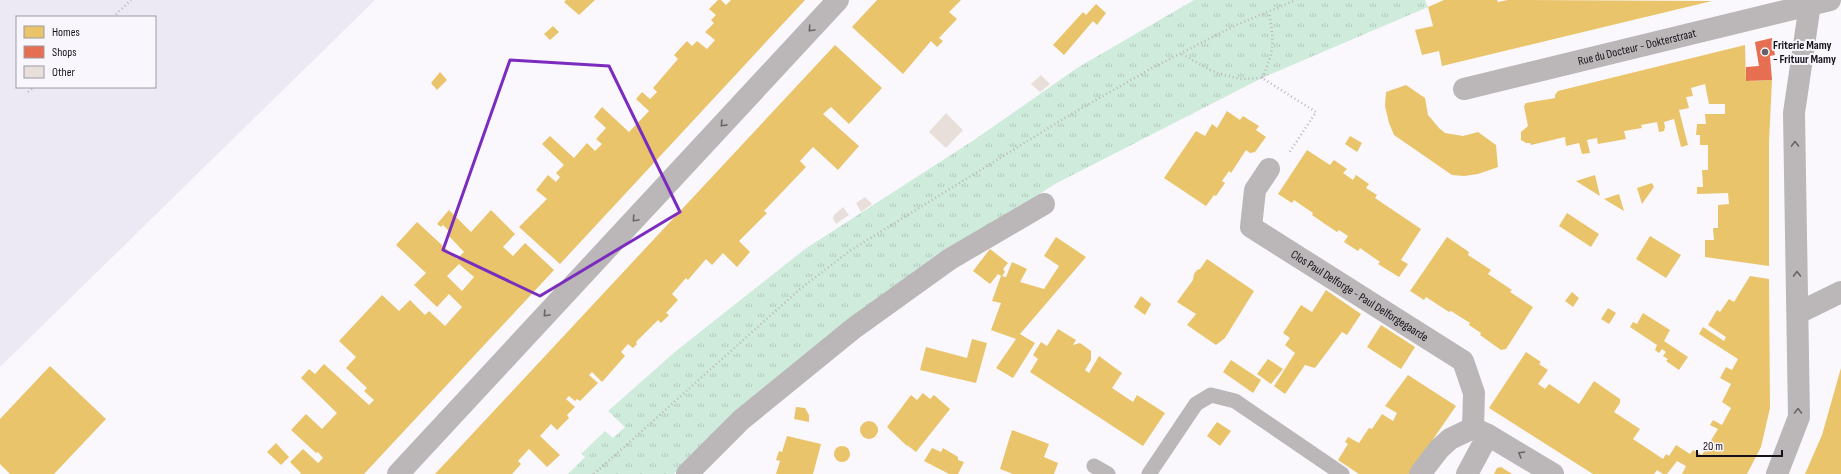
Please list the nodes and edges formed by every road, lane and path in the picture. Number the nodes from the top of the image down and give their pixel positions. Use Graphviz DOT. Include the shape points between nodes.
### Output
graph roads {
  1 [pos="131,0"];
  2 [pos="838,0"];
  3 [pos="1296,0"];
  4 [pos="1818,1"];
  5 [pos="1269,12"];
  6 [pos="114,16"];
  7 [pos="1182,54"];
  8 [pos="1262,78"];
  9 [pos="33,88"];
  10 [pos="1464,89"];
  11 [pos="28,92"];
  12 [pos="1269,168"];
  13 [pos="1044,204"];
  14 [pos="1841,292"];
  15 [pos="1798,313"];
  16 [pos="1481,431"];
  17 [pos="1094,466"];
  18 [pos="398,474"];
  19 [pos="594,474"];
  20 [pos="687,474"];
  21 [pos="1108,474"];
  22 [pos="1149,474"];
  23 [pos="1342,474"];
  24 [pos="1420,474"];
  25 [pos="1467,474"];
  26 [pos="1553,474"];
  27 [pos="1777,474"];
  1 -- 6 [label="path"];
  2 -- 18 [label="street, one-way"];
  3 -- 5 [label="path"];
  4 -- 10 [label="street, Rue du Docteur - Dokterstraat"];
  15 -- 4 [label="street, one-way" via="1794,113"];
  5 -- 7 [label="path" via="1234,26"];
  5 -- 8 [label="path" via="1274,38 1269,64"];
  7 -- 8 [label="path" via="1221,74 1240,79"];
  7 -- 19 [label="path" via="1152,68 1068,116 851,250 800,289"];
  8 -- 12 [label="path" via="1316,112 1280,168"];
  9 -- 11 [label="path"];
  12 -- 16 [label="street, Clos Paul Delforge - Paul Delforgegaarde" via="1255,190 1251,227 1464,361 1474,393"];
  13 -- 20 [label="street" via="950,259 854,328 741,420"];
  14 -- 15 [label="street"];
  27 -- 15 [label="street, one-way" via="1799,417"];
  16 -- 24 [label="street" via="1450,439"];
  16 -- 25 [label="street"];
  26 -- 16 [label="street, one-way"];
  17 -- 21 [label="lane"];
  22 -- 23 [label="lane" via="1196,404 1211,395 1235,401"];
}
